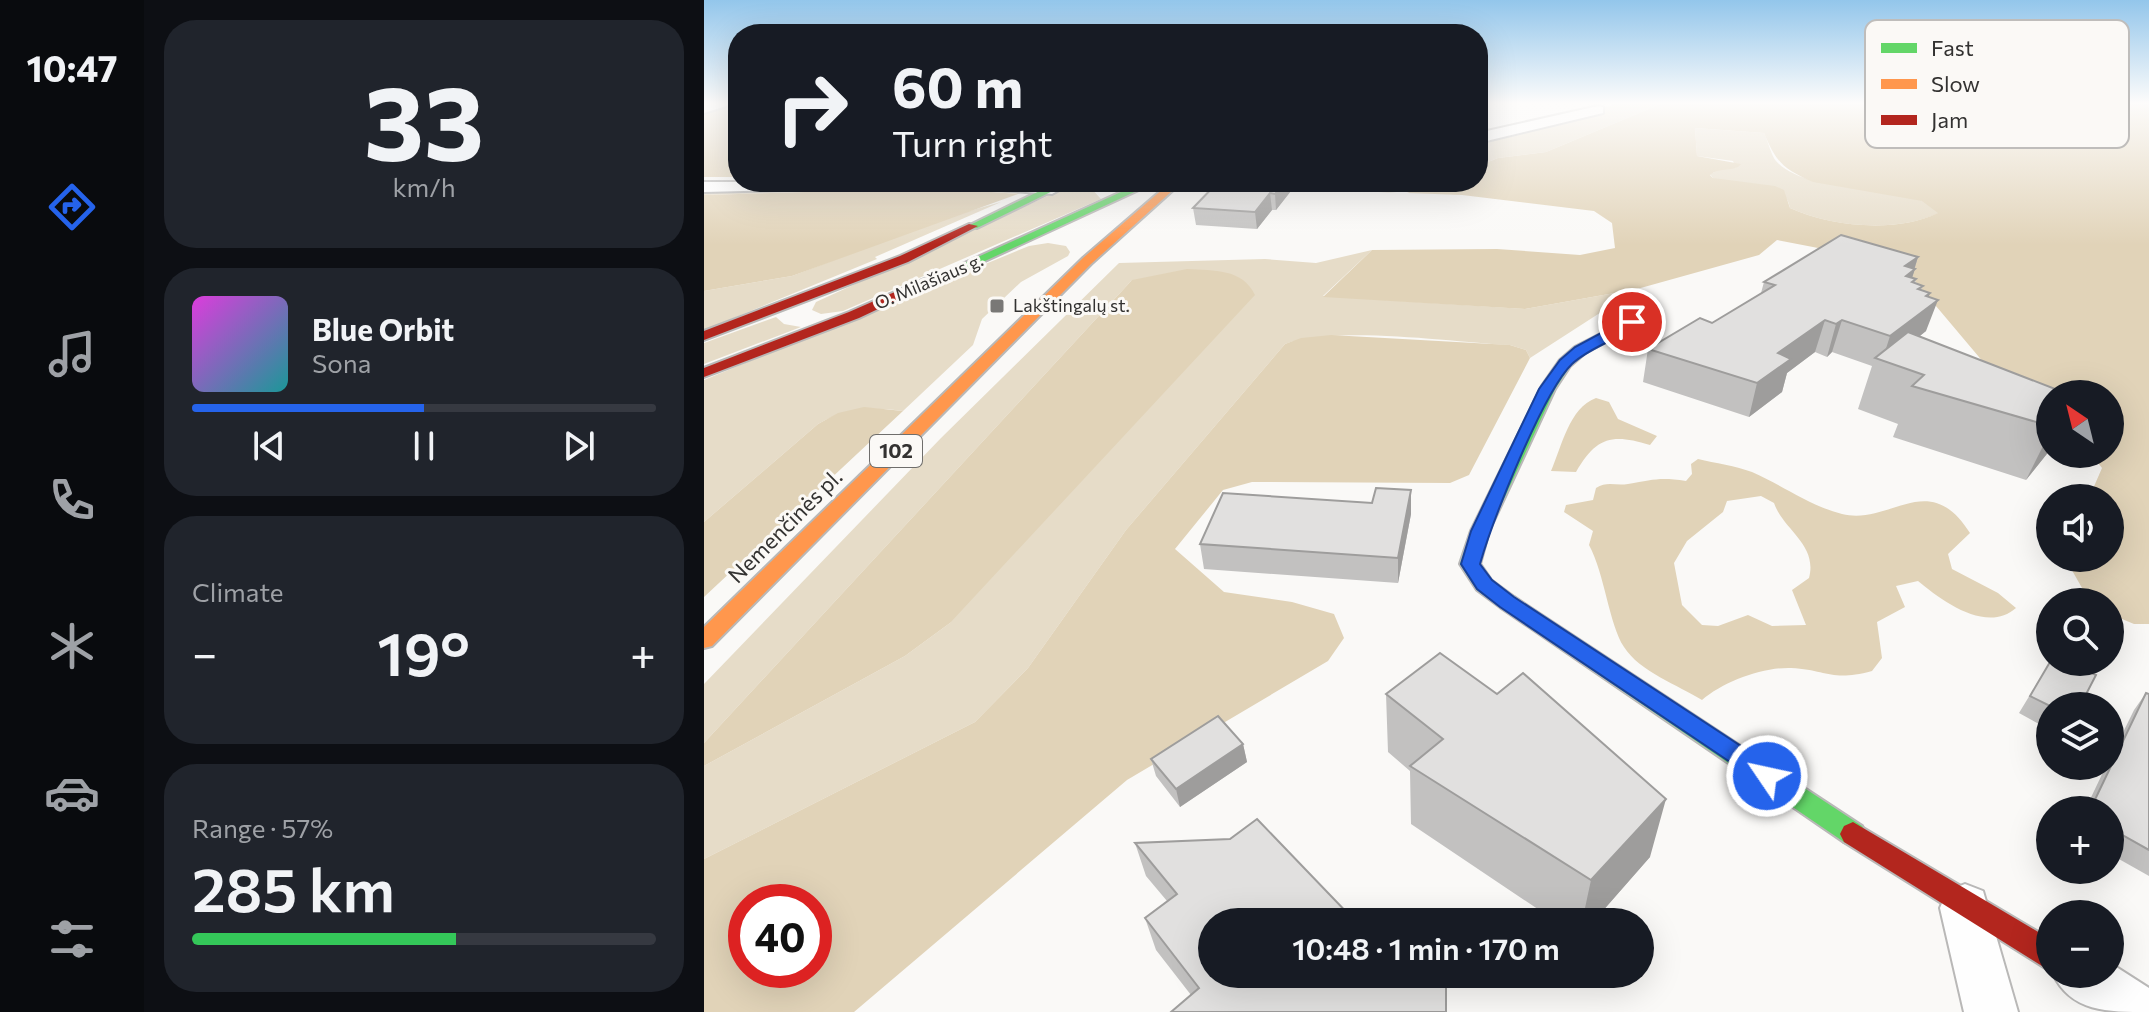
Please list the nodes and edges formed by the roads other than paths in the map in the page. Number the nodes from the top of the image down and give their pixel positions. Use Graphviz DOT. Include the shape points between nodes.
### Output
graph roads {
  1 [pos="728,186"];
  2 [pos="704,187"];
  3 [pos="1046,192"];
  4 [pos="1108,192"];
  5 [pos="1132,192"];
  6 [pos="1165,192"];
  7 [pos="1114,201"];
  8 [pos="1116,235"];
  9 [pos="1018,244"];
  10 [pos="1087,261"];
  11 [pos="802,300"];
  12 [pos="854,315"];
  13 [pos="1632,322"];
  14 [pos="704,336"];
  15 [pos="704,373"];
  16 [pos="704,640"];
  17 [pos="1965,905"];
  18 [pos="2036,948"];
  19 [pos="2101,988"];
  20 [pos="1991,1012"];
  21 [pos="2138,1012"];
  1 -- 2 [label="street"];
  3 -- 11 [label="main road, O. Milašiaus g."];
  4 -- 7 [label="main road"];
  5 -- 7 [label="main road, O. Milašiaus g."];
  6 -- 8 [label="main road, Nemenčinės pl. / 102"];
  7 -- 8 [label="main road"];
  7 -- 9 [label="main road, O. Milašiaus g."];
  8 -- 10 [label="main road, Nemenčinės pl. / 102"];
  9 -- 10 [label="main road" via="1073,241 1087,248"];
  9 -- 12 [label="main road, O. Milašiaus g."];
  10 -- 16 [label="main road, Nemenčinės pl. / 102"];
  11 -- 12 [label="main road" via="799,310 807,316"];
  11 -- 14 [label="main road, O. Milašiaus g."];
  12 -- 15 [label="main road, O. Milašiaus g."];
  13 -- 17 [label="main road" via="1580,350 1547,389 1480,531 1470,564 1484,585 1507,602"];
  17 -- 18 [label="main road"];
  17 -- 20 [label="street"];
  19 -- 21 [label="street"];
}
